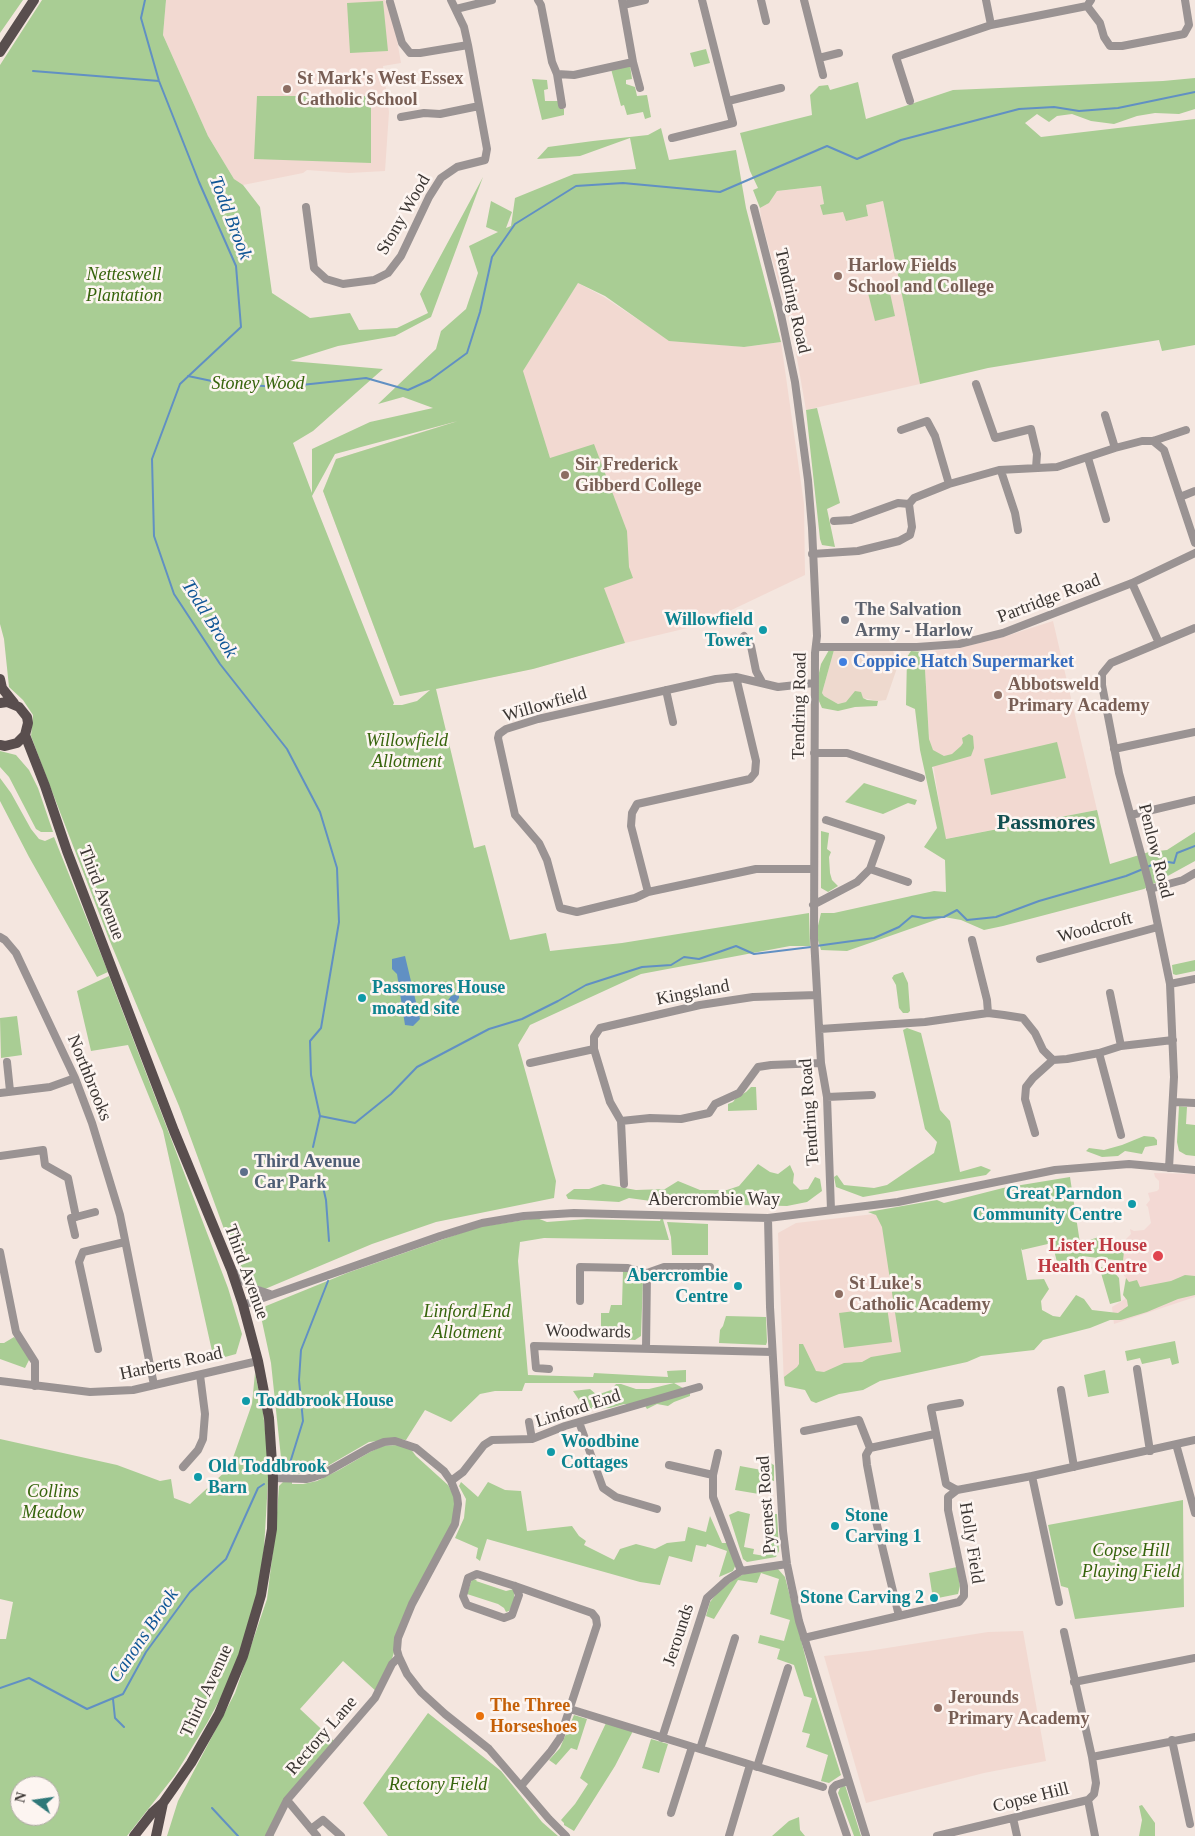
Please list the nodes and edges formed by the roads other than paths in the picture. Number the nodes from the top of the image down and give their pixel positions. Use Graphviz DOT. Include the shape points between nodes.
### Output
graph roads {
  1 [pos="34,0"];
  2 [pos="451,0"];
  3 [pos="492,0"];
  4 [pos="538,0"];
  5 [pos="645,0"];
  6 [pos="702,0"];
  7 [pos="761,0"];
  8 [pos="804,0"];
  9 [pos="986,0"];
  10 [pos="1185,0"];
  11 [pos="390,2"];
  12 [pos="622,3"];
  13 [pos="1089,3"];
  14 [pos="456,8"];
  15 [pos="766,20"];
  16 [pos="991,25"];
  17 [pos="468,45"];
  18 [pos="0,52"];
  19 [pos="839,53"];
  20 [pos="819,58"];
  21 [pos="633,62"];
  22 [pos="557,74"];
  23 [pos="823,75"];
  24 [pos="640,88"];
  25 [pos="781,88"];
  26 [pos="728,101"];
  27 [pos="910,101"];
  28 [pos="562,105"];
  29 [pos="479,106"];
  30 [pos="401,117"];
  31 [pos="672,138"];
  32 [pos="306,208"];
  33 [pos="754,208"];
  34 [pos="976,384"];
  35 [pos="1106,415"];
  36 [pos="900,430"];
  37 [pos="1186,430"];
  38 [pos="1153,440"];
  39 [pos="1115,448"];
  40 [pos="1088,458"];
  41 [pos="1036,468"];
  42 [pos="1001,471"];
  43 [pos="949,484"];
  44 [pos="1195,491"];
  45 [pos="1180,497"];
  46 [pos="909,504"];
  47 [pos="1106,519"];
  48 [pos="834,521"];
  49 [pos="1018,530"];
  50 [pos="1195,543"];
  51 [pos="1195,553"];
  52 [pos="812,554"];
  53 [pos="1132,583"];
  54 [pos="1195,629"];
  55 [pos="744,636"];
  56 [pos="1159,643"];
  57 [pos="816,647"];
  58 [pos="736,677"];
  59 [pos="0,679"];
  60 [pos="762,682"];
  61 [pos="814,683"];
  62 [pos="666,690"];
  63 [pos="0,703"];
  64 [pos="14,704"];
  65 [pos="673,722"];
  66 [pos="1195,732"];
  67 [pos="25,735"];
  68 [pos="0,745"];
  69 [pos="12,745"];
  70 [pos="1114,749"];
  71 [pos="814,753"];
  72 [pos="33,758"];
  73 [pos="921,778"];
  74 [pos="1195,800"];
  75 [pos="1131,815"];
  76 [pos="826,820"];
  77 [pos="813,869"];
  78 [pos="870,869"];
  79 [pos="1195,873"];
  80 [pos="908,882"];
  81 [pos="1150,889"];
  82 [pos="648,892"];
  83 [pos="813,905"];
  84 [pos="1158,927"];
  85 [pos="0,937"];
  86 [pos="972,940"];
  87 [pos="1040,959"];
  88 [pos="1195,979"];
  89 [pos="1170,984"];
  90 [pos="1110,993"];
  91 [pos="817,995"];
  92 [pos="988,1013"];
  93 [pos="820,1029"];
  94 [pos="1173,1040"];
  95 [pos="1120,1046"];
  96 [pos="594,1049"];
  97 [pos="1099,1053"];
  98 [pos="1053,1060"];
  99 [pos="7,1062"];
  100 [pos="530,1063"];
  101 [pos="821,1063"];
  102 [pos="75,1078"];
  103 [pos="10,1091"];
  104 [pos="0,1093"];
  105 [pos="872,1095"];
  106 [pos="827,1097"];
  107 [pos="1174,1102"];
  108 [pos="1195,1103"];
  109 [pos="621,1122"];
  110 [pos="1035,1133"];
  111 [pos="1121,1135"];
  112 [pos="0,1156"];
  113 [pos="1169,1168"];
  114 [pos="1195,1170"];
  115 [pos="624,1184"];
  116 [pos="831,1210"];
  117 [pos="96,1212"];
  118 [pos="76,1216"];
  119 [pos="768,1218"];
  120 [pos="75,1236"];
  121 [pos="125,1242"];
  122 [pos="0,1252"];
  123 [pos="710,1267"];
  124 [pos="231,1269"];
  125 [pos="647,1273"];
  126 [pos="270,1294"];
  127 [pos="580,1302"];
  128 [pos="243,1305"];
  129 [pos="98,1349"];
  130 [pos="646,1349"];
  131 [pos="772,1352"];
  132 [pos="258,1361"];
  133 [pos="549,1369"];
  134 [pos="1137,1369"];
  135 [pos="200,1375"];
  136 [pos="0,1381"];
  137 [pos="154,1385"];
  138 [pos="35,1386"];
  139 [pos="699,1387"];
  140 [pos="1061,1390"];
  141 [pos="960,1403"];
  142 [pos="529,1422"];
  143 [pos="579,1422"];
  144 [pos="804,1431"];
  145 [pos="935,1434"];
  146 [pos="532,1439"];
  147 [pos="1195,1440"];
  148 [pos="1176,1444"];
  149 [pos="870,1448"];
  150 [pos="1150,1451"];
  151 [pos="718,1452"];
  152 [pos="669,1465"];
  153 [pos="182,1466"];
  154 [pos="1074,1467"];
  155 [pos="713,1475"];
  156 [pos="1032,1476"];
  157 [pos="273,1478"];
  158 [pos="451,1481"];
  159 [pos="957,1490"];
  160 [pos="657,1509"];
  161 [pos="1195,1513"];
  162 [pos="787,1564"];
  163 [pos="741,1571"];
  164 [pos="516,1586"];
  165 [pos="1059,1602"];
  166 [pos="899,1616"];
  167 [pos="1064,1632"];
  168 [pos="735,1638"];
  169 [pos="804,1638"];
  170 [pos="399,1657"];
  171 [pos="1195,1658"];
  172 [pos="788,1668"];
  173 [pos="1074,1682"];
  174 [pos="570,1709"];
  175 [pos="1195,1737"];
  176 [pos="662,1738"];
  177 [pos="1172,1740"];
  178 [pos="696,1748"];
  179 [pos="1092,1757"];
  180 [pos="754,1766"];
  181 [pos="848,1781"];
  182 [pos="522,1786"];
  183 [pos="823,1787"];
  184 [pos="288,1800"];
  185 [pos="1088,1800"];
  186 [pos="163,1803"];
  187 [pos="671,1813"];
  188 [pos="1013,1818"];
  189 [pos="1190,1824"];
  190 [pos="310,1828"];
  191 [pos="134,1836"];
  192 [pos="156,1836"];
  193 [pos="269,1836"];
  194 [pos="316,1836"];
  195 [pos="341,1836"];
  196 [pos="566,1836"];
  197 [pos="729,1836"];
  198 [pos="847,1836"];
  199 [pos="866,1836"];
  200 [pos="937,1836"];
  201 [pos="1017,1836"];
  202 [pos="1095,1836"];
  1 -- 18 [label="main road"];
  2 -- 14 [label="street"];
  3 -- 14 [label="street"];
  4 -- 22 [label="street"];
  5 -- 12 [label="street"];
  6 -- 26 [label="street"];
  7 -- 15 [label="street"];
  8 -- 20 [label="street"];
  9 -- 16 [label="street"];
  10 -- 13 [label="street" via="1189,25 1184,34 1122,46 1110,46"];
  11 -- 17 [label="street" via="402,43 410,53"];
  12 -- 21 [label="street"];
  13 -- 16 [label="street"];
  14 -- 17 [label="street"];
  16 -- 27 [label="street" via="896,57"];
  17 -- 29 [label="street"];
  19 -- 20 [label="street"];
  20 -- 23 [label="street"];
  21 -- 22 [label="street" via="574,74"];
  21 -- 24 [label="street"];
  22 -- 28 [label="street"];
  25 -- 26 [label="street"];
  26 -- 31 [label="street" via="733,123"];
  29 -- 30 [label="street"];
  29 -- 32 [label="street, Stony Wood" via="487,149 485,160 457,167 442,178 428,197 401,256 388,273 374,280 343,284 326,279 314,268"];
  33 -- 52 [label="street, Tendring Road" via="794,382 808,480"];
  34 -- 41 [label="street" via="994,438 1031,428 1037,454"];
  35 -- 39 [label="street"];
  36 -- 43 [label="street" via="927,422 935,436"];
  37 -- 38 [label="street"];
  38 -- 39 [label="street"];
  38 -- 45 [label="street" via="1164,450"];
  39 -- 40 [label="street"];
  40 -- 41 [label="street" via="1057,468"];
  40 -- 47 [label="street"];
  41 -- 42 [label="street"];
  42 -- 43 [label="street"];
  42 -- 49 [label="street"];
  43 -- 46 [label="street" via="918,495"];
  44 -- 45 [label="street"];
  45 -- 50 [label="street"];
  46 -- 48 [label="street" via="898,503 851,520"];
  46 -- 52 [label="street" via="910,535 899,541 858,551"];
  51 -- 53 [label="street, Partridge Road"];
  52 -- 57 [label="street, Tendring Road"];
  53 -- 56 [label="street"];
  53 -- 57 [label="street, Partridge Road" via="1004,633 960,644"];
  54 -- 56 [label="street, Penlow Road"];
  55 -- 60 [label="street" via="751,646 756,671"];
  56 -- 70 [label="street, Penlow Road" via="1111,663 1102,674"];
  57 -- 61 [label="street, Tendring Road"];
  58 -- 60 [label="street, Willowfield"];
  58 -- 62 [label="street, Willowfield"];
  58 -- 82 [label="street" via="756,762 755,773 750,779 637,804 631,826"];
  59 -- 64 [label="main road" via="6,696"];
  60 -- 61 [label="street, Willowfield" via="778,686"];
  61 -- 71 [label="street, Tendring Road"];
  62 -- 65 [label="street"];
  62 -- 82 [label="street, Willowfield" via="538,719 506,729 498,738 516,815 547,860 560,908 577,912"];
  63 -- 64 [label="main road"];
  64 -- 67 [label="main road, Third Avenue" via="27,717"];
  66 -- 70 [label="street"];
  67 -- 69 [label="main road"];
  67 -- 72 [label="main road, Third Avenue"];
  68 -- 69 [label="main road"];
  69 -- 72 [label="main road"];
  70 -- 75 [label="street, Penlow Road"];
  71 -- 73 [label="street" via="847,753"];
  71 -- 77 [label="street, Tendring Road"];
  72 -- 124 [label="main road, Third Avenue" via="174,1131"];
  74 -- 75 [label="street"];
  75 -- 81 [label="street, Penlow Road"];
  76 -- 78 [label="street" via="881,838"];
  77 -- 82 [label="street, Willowfield" via="756,869"];
  77 -- 83 [label="street, Tendring Road"];
  78 -- 80 [label="street"];
  78 -- 83 [label="street" via="857,882"];
  79 -- 81 [label="street" via="1183,880"];
  81 -- 84 [label="street, Penlow Road"];
  83 -- 91 [label="street, Tendring Road"];
  84 -- 87 [label="street, Woodcroft"];
  84 -- 89 [label="street, Penlow Road"];
  85 -- 102 [label="street, Northbrooks" via="16,953"];
  86 -- 92 [label="street"];
  88 -- 89 [label="street"];
  89 -- 94 [label="street, Penlow Road"];
  90 -- 95 [label="street"];
  91 -- 93 [label="street, Tendring Road"];
  91 -- 96 [label="street, Kingsland" via="753,997 700,1005 600,1028 594,1037"];
  92 -- 93 [label="street" via="925,1022"];
  92 -- 98 [label="street" via="1023,1018"];
  93 -- 101 [label="street, Tendring Road"];
  94 -- 95 [label="street"];
  94 -- 107 [label="street, Penlow Road"];
  95 -- 97 [label="street"];
  96 -- 100 [label="street"];
  96 -- 109 [label="street" via="610,1102"];
  97 -- 98 [label="street"];
  97 -- 111 [label="street"];
  98 -- 110 [label="street" via="1026,1087"];
  99 -- 103 [label="street"];
  101 -- 106 [label="street, Tendring Road"];
  101 -- 109 [label="street" via="758,1067 738,1093 715,1104 709,1113 681,1119 650,1118"];
  102 -- 103 [label="street" via="50,1087"];
  102 -- 121 [label="street, Northbrooks" via="106,1167"];
  103 -- 104 [label="street"];
  105 -- 106 [label="street"];
  106 -- 116 [label="street, Tendring Road"];
  107 -- 108 [label="street"];
  107 -- 113 [label="street, Penlow Road"];
  109 -- 115 [label="street"];
  112 -- 118 [label="street" via="43,1150 45,1165 68,1178"];
  113 -- 114 [label="street, Abercrombie Way"];
  113 -- 116 [label="street, Abercrombie Way" via="1129,1164 1055,1170 898,1202"];
  116 -- 119 [label="street, Abercrombie Way"];
  117 -- 118 [label="street"];
  118 -- 120 [label="street" via="71,1218"];
  119 -- 126 [label="street, Abercrombie Way" via="574,1213 524,1216 482,1223"];
  119 -- 131 [label="street, Pyenest Road"];
  121 -- 129 [label="street" via="83,1252 79,1262"];
  121 -- 137 [label="street, Northbrooks"];
  122 -- 138 [label="street" via="16,1332 35,1362"];
  123 -- 125 [label="street, Woodwards" via="664,1267"];
  124 -- 126 [label="street" via="255,1289"];
  124 -- 128 [label="main road, Third Avenue"];
  125 -- 127 [label="street, Woodwards" via="628,1268 580,1267"];
  125 -- 130 [label="street, Woodwards"];
  126 -- 128 [label="street, Abercrombie Way"];
  128 -- 132 [label="main road, Third Avenue"];
  130 -- 131 [label="street, Woodwards"];
  130 -- 133 [label="street, Woodwards" via="534,1346 536,1368"];
  131 -- 162 [label="street, Pyenest Road"];
  132 -- 135 [label="street, Harberts Road"];
  132 -- 157 [label="main road, Third Avenue" via="268,1418"];
  134 -- 150 [label="street"];
  135 -- 137 [label="street, Harberts Road"];
  135 -- 153 [label="street" via="205,1414 203,1439 198,1450"];
  136 -- 138 [label="street, Harberts Road"];
  137 -- 138 [label="street, Harberts Road" via="100,1392"];
  139 -- 143 [label="street, Linford End"];
  140 -- 154 [label="street"];
  141 -- 145 [label="street, Holly Field" via="931,1408"];
  142 -- 146 [label="street"];
  143 -- 146 [label="street, Linford End"];
  143 -- 160 [label="street" via="603,1488 616,1497"];
  144 -- 149 [label="street" via="859,1420"];
  145 -- 149 [label="street"];
  145 -- 159 [label="street, Holly Field" via="946,1484"];
  146 -- 158 [label="street, Linford End" via="492,1440 484,1444 463,1472"];
  147 -- 148 [label="street, Holly Field"];
  148 -- 150 [label="street, Holly Field"];
  148 -- 161 [label="street"];
  149 -- 166 [label="street" via="866,1465"];
  150 -- 154 [label="street, Holly Field"];
  151 -- 155 [label="street"];
  152 -- 155 [label="street"];
  154 -- 156 [label="street, Holly Field"];
  155 -- 163 [label="street" via="713,1497"];
  156 -- 159 [label="street, Holly Field"];
  156 -- 165 [label="street"];
  157 -- 158 [label="street" via="314,1477 368,1448 395,1442 416,1448"];
  157 -- 186 [label="main road, Third Avenue" via="272,1529 267,1564 243,1656 219,1714"];
  158 -- 170 [label="street" via="458,1504 456,1524 412,1604 398,1638"];
  159 -- 166 [label="street, Holly Field" via="948,1497 948,1510 964,1596 959,1602"];
  162 -- 163 [label="street, Jerounds"];
  162 -- 169 [label="street, Pyenest Road"];
  163 -- 176 [label="street, Jerounds" via="707,1598"];
  164 -- 164 [label="street" via="519,1595 512,1615 504,1618 467,1605 462,1596 468,1578 477,1574"];
  164 -- 174 [label="street" via="592,1613 596,1618 594,1636"];
  166 -- 169 [label="street, Holly Field"];
  167 -- 173 [label="street, Copse Hill"];
  168 -- 178 [label="street"];
  169 -- 181 [label="street, Pyenest Road"];
  170 -- 182 [label="street" via="407,1674 423,1694 482,1742"];
  170 -- 184 [label="street, Rectory Lane" via="392,1664 375,1698"];
  171 -- 173 [label="street"];
  172 -- 180 [label="street"];
  173 -- 179 [label="street, Copse Hill"];
  174 -- 176 [label="street"];
  174 -- 182 [label="street" via="556,1744"];
  175 -- 177 [label="street"];
  176 -- 178 [label="street"];
  177 -- 179 [label="street"];
  177 -- 189 [label="street"];
  178 -- 180 [label="street"];
  178 -- 187 [label="street"];
  179 -- 185 [label="street, Copse Hill" via="1096,1783 1094,1794"];
  180 -- 183 [label="street"];
  180 -- 197 [label="street"];
  181 -- 198 [label="street" via="836,1785 832,1792"];
  181 -- 199 [label="street, Pyenest Road"];
  182 -- 196 [label="street"];
  184 -- 190 [label="street"];
  184 -- 193 [label="street, Rectory Lane"];
  185 -- 188 [label="street, Copse Hill"];
  185 -- 202 [label="street"];
  186 -- 191 [label="main road, Third Avenue"];
  186 -- 192 [label="main road, Third Avenue"];
  188 -- 200 [label="street, Copse Hill"];
  188 -- 201 [label="street"];
  190 -- 194 [label="street"];
  190 -- 195 [label="street" via="323,1820"];
}
